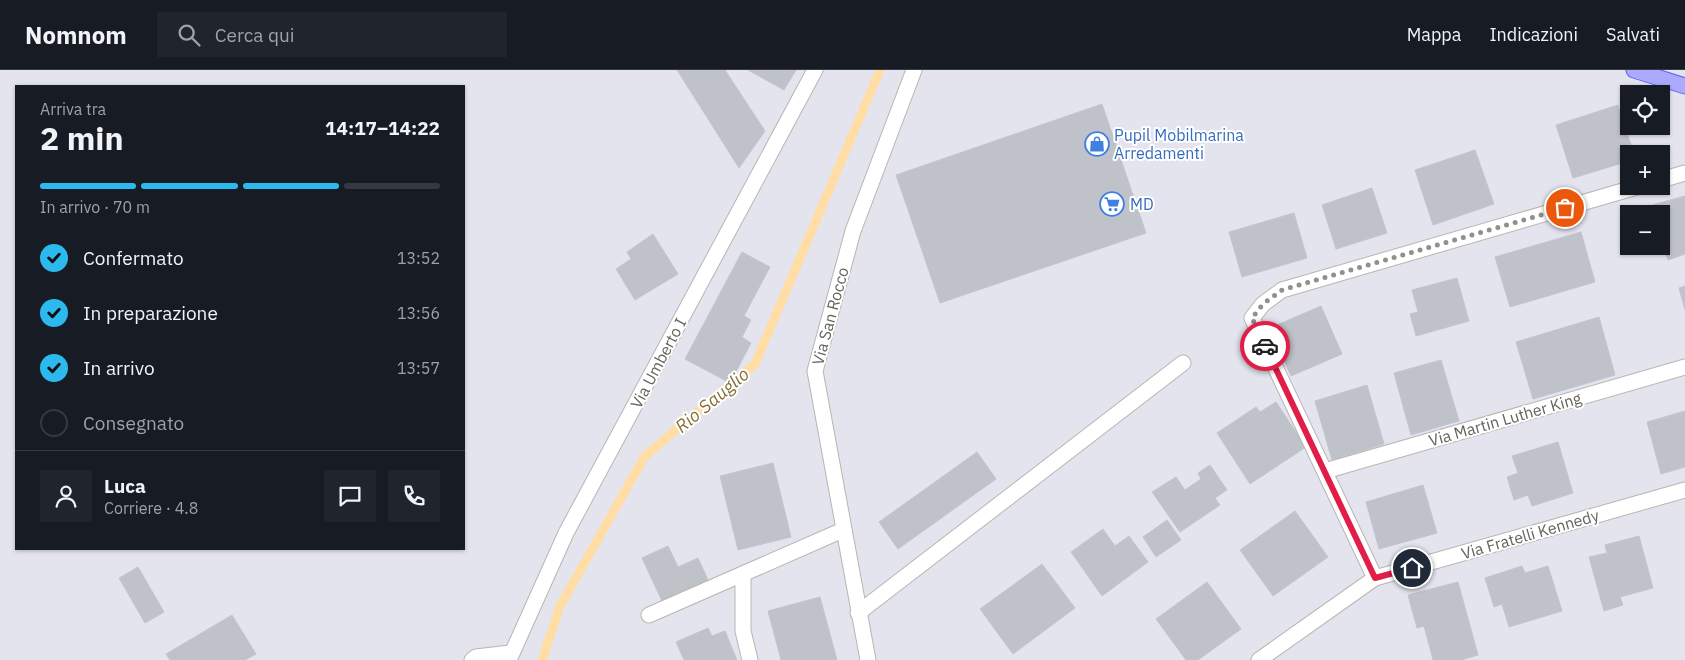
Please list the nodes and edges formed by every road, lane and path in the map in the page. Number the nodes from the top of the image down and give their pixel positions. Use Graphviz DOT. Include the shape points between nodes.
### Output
graph roads {
  1 [pos="815,70"];
  2 [pos="914,70"];
  3 [pos="1634,70"];
  4 [pos="1685,86"];
  5 [pos="1685,173"];
  6 [pos="1670,177"];
  7 [pos="1620,192"];
  8 [pos="1183,363"];
  9 [pos="1685,367"];
  10 [pos="1325,471"];
  11 [pos="1685,490"];
  12 [pos="844,530"];
  13 [pos="743,574"];
  14 [pos="1375,578"];
  15 [pos="858,613"];
  16 [pos="649,614"];
  17 [pos="510,656"];
  18 [pos="472,660"];
  19 [pos="750,660"];
  20 [pos="868,660"];
  21 [pos="1259,660"];
  1 -- 17 [label="street, Via Umberto I" via="566,533"];
  2 -- 12 [label="street, Via San Rocco" via="854,231 815,372"];
  3 -- 4 [label="main road"];
  5 -- 6 [label="street"];
  7 -- 10 [label="street" via="1282,290 1263,304 1252,318"];
  8 -- 15 [label="street"];
  9 -- 10 [label="street, Via Martin Luther King"];
  10 -- 14 [label="street"];
  11 -- 14 [label="street, Via Fratelli Kennedy"];
  12 -- 13 [label="street"];
  12 -- 15 [label="street, Via San Rocco"];
  13 -- 16 [label="street"];
  13 -- 19 [label="street" via="743,631"];
  14 -- 21 [label="street, Via Fratelli Kennedy"];
  15 -- 20 [label="street, Via San Rocco"];
  17 -- 18 [label="street" via="476,657"];
}
